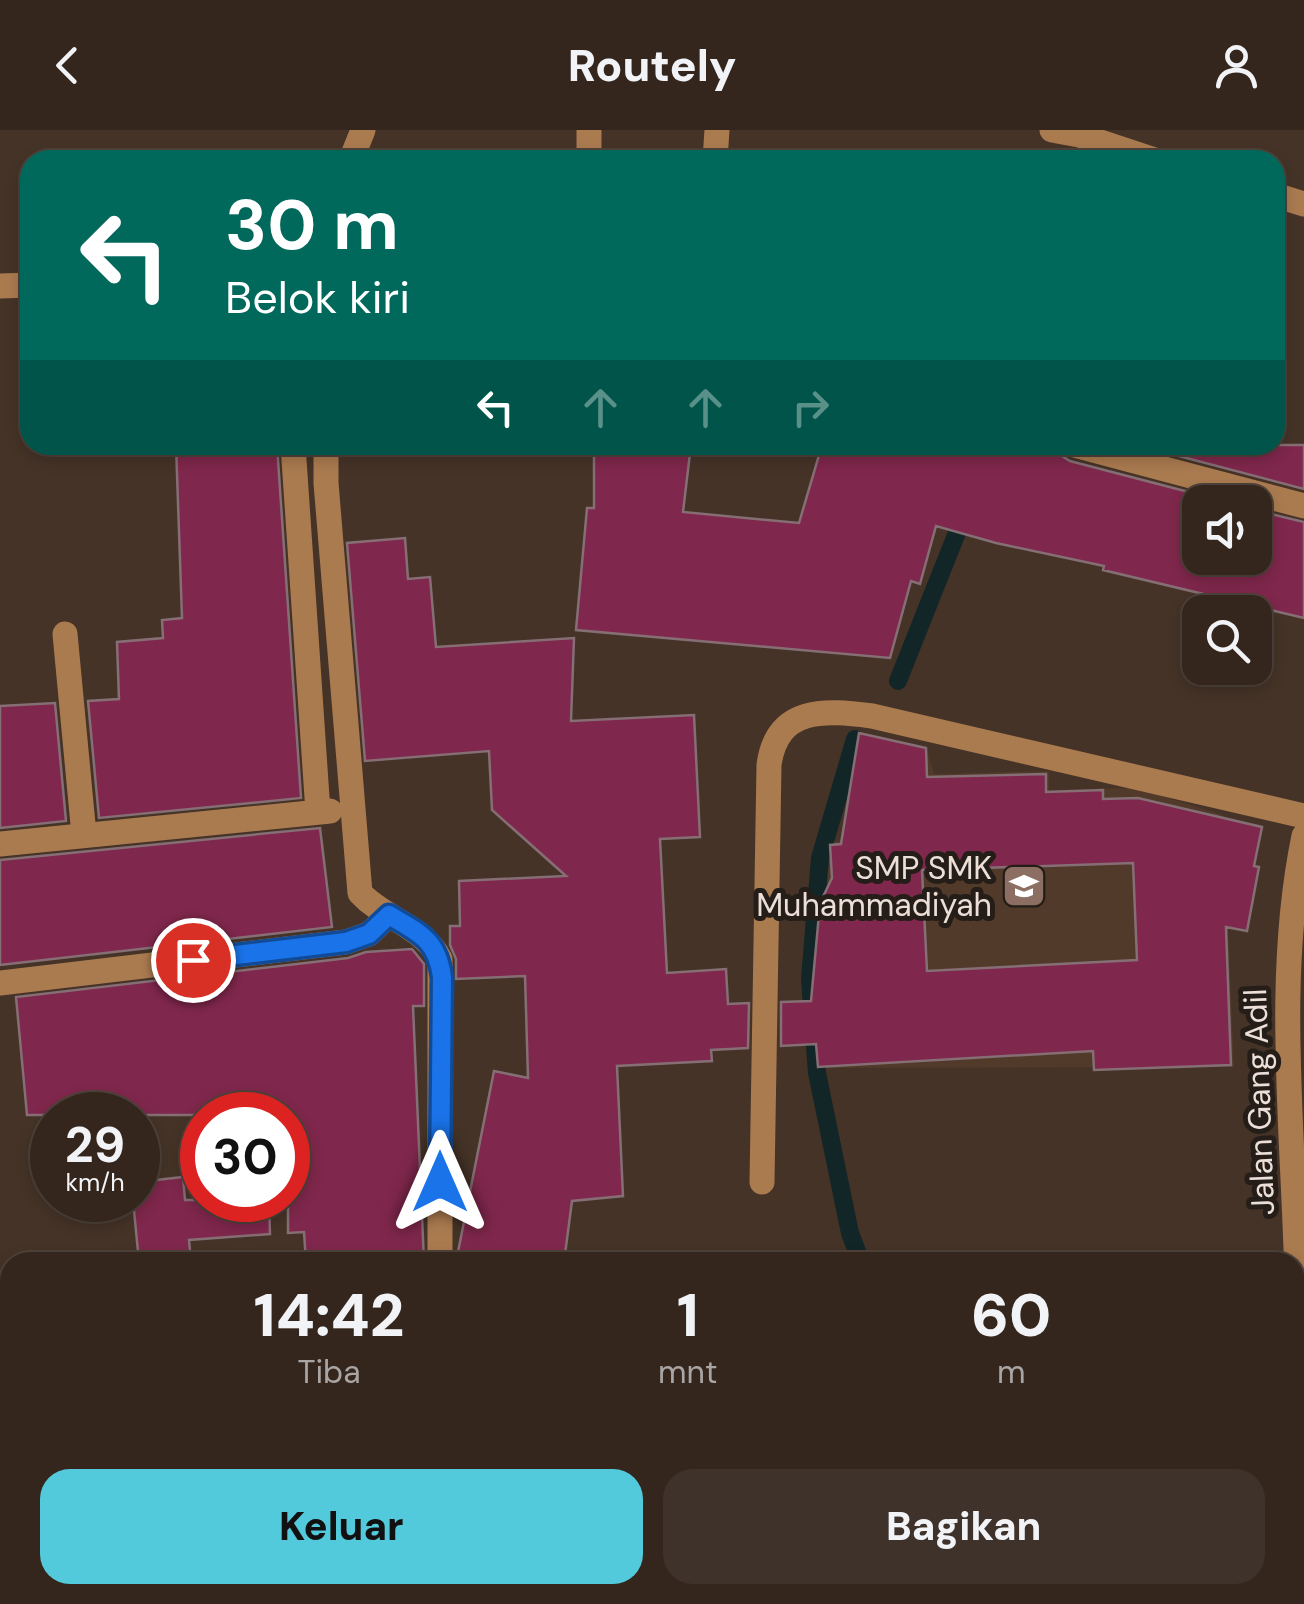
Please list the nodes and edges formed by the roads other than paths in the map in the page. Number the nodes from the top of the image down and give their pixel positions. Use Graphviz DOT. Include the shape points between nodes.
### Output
graph roads {
  1 [pos="1052,130"];
  2 [pos="1125,150"];
  3 [pos="294,455"];
  4 [pos="326,455"];
  5 [pos="1112,455"];
  6 [pos="1304,506"];
  7 [pos="65,634"];
  8 [pos="350,809"];
  9 [pos="318,812"];
  10 [pos="1304,816"];
  11 [pos="84,835"];
  12 [pos="1304,836"];
  13 [pos="0,844"];
  14 [pos="389,915"];
  15 [pos="0,982"];
  16 [pos="762,1182"];
  17 [pos="440,1252"];
  18 [pos="1296,1252"];
  1 -- 2 [label="street"];
  3 -- 9 [label="street"];
  4 -- 8 [label="street"];
  5 -- 6 [label="street"];
  7 -- 11 [label="street"];
  8 -- 9 [label="street"];
  8 -- 14 [label="street" via="360,893"];
  9 -- 11 [label="street"];
  10 -- 16 [label="street" via="872,716 822,712 790,722 775,737 769,765"];
  11 -- 13 [label="street"];
  12 -- 18 [label="street, Jalan Gang Adil" via="1287,977"];
  14 -- 15 [label="street" via="369,934 346,942"];
  14 -- 17 [label="street" via="422,934 440,959"];
}
